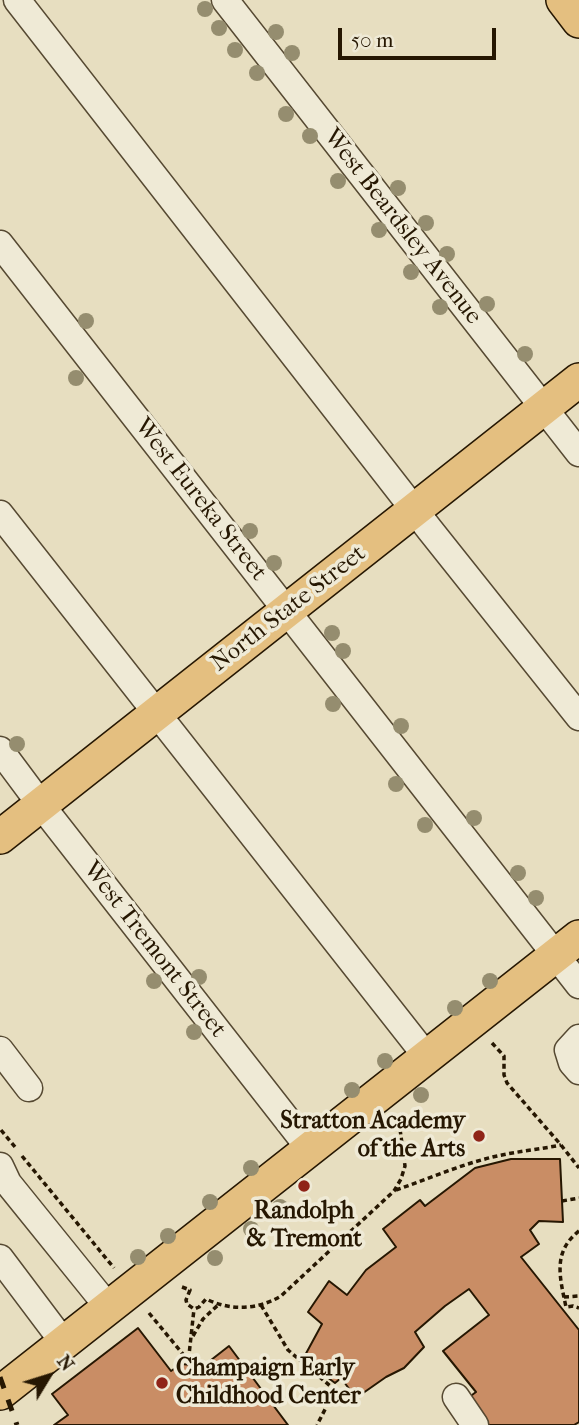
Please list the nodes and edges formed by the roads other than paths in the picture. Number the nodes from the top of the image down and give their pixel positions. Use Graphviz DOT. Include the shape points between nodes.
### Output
graph roads {
  1 [pos="17,0"];
  2 [pos="225,0"];
  3 [pos="563,0"];
  4 [pos="579,21"];
  5 [pos="0,244"];
  6 [pos="579,380"];
  7 [pos="544,408"];
  8 [pos="579,453"];
  9 [pos="414,510"];
  10 [pos="0,514"];
  11 [pos="287,611"];
  12 [pos="157,713"];
  13 [pos="579,717"];
  14 [pos="0,750"];
  15 [pos="41,805"];
  16 [pos="0,837"];
  17 [pos="567,946"];
  18 [pos="579,985"];
  19 [pos="579,1038"];
  20 [pos="0,1050"];
  21 [pos="427,1057"];
  22 [pos="579,1071"];
  23 [pos="30,1088"];
  24 [pos="310,1149"];
  25 [pos="5,1189"];
  26 [pos="0,1258"];
  27 [pos="109,1308"];
  28 [pos="64,1343"];
  29 [pos="0,1393"];
  30 [pos="456,1397"];
  31 [pos="475,1425"];
  1 -- 9 [label="street"];
  2 -- 7 [label="street, West Beardsley Avenue"];
  3 -- 4 [label="main road"];
  5 -- 11 [label="street, West Eureka Street"];
  6 -- 7 [label="main road, North State Street"];
  7 -- 8 [label="street, West Beardsley Avenue"];
  7 -- 9 [label="main road, North State Street"];
  9 -- 11 [label="main road, North State Street"];
  9 -- 13 [label="street"];
  10 -- 12 [label="street"];
  11 -- 12 [label="main road, North State Street"];
  11 -- 17 [label="street, West Eureka Street"];
  12 -- 15 [label="main road, North State Street"];
  12 -- 21 [label="street"];
  14 -- 15 [label="street, West Tremont Street"];
  15 -- 16 [label="main road, North State Street"];
  15 -- 24 [label="street, West Tremont Street"];
  17 -- 18 [label="street, West Eureka Street"];
  17 -- 21 [label="main road"];
  19 -- 22 [label="street" via="568,1050"];
  20 -- 23 [label="street"];
  21 -- 24 [label="main road"];
  24 -- 27 [label="main road"];
  25 -- 27 [label="street"];
  26 -- 28 [label="street"];
  27 -- 28 [label="main road"];
  28 -- 29 [label="main road"];
  30 -- 31 [label="street"];
}
